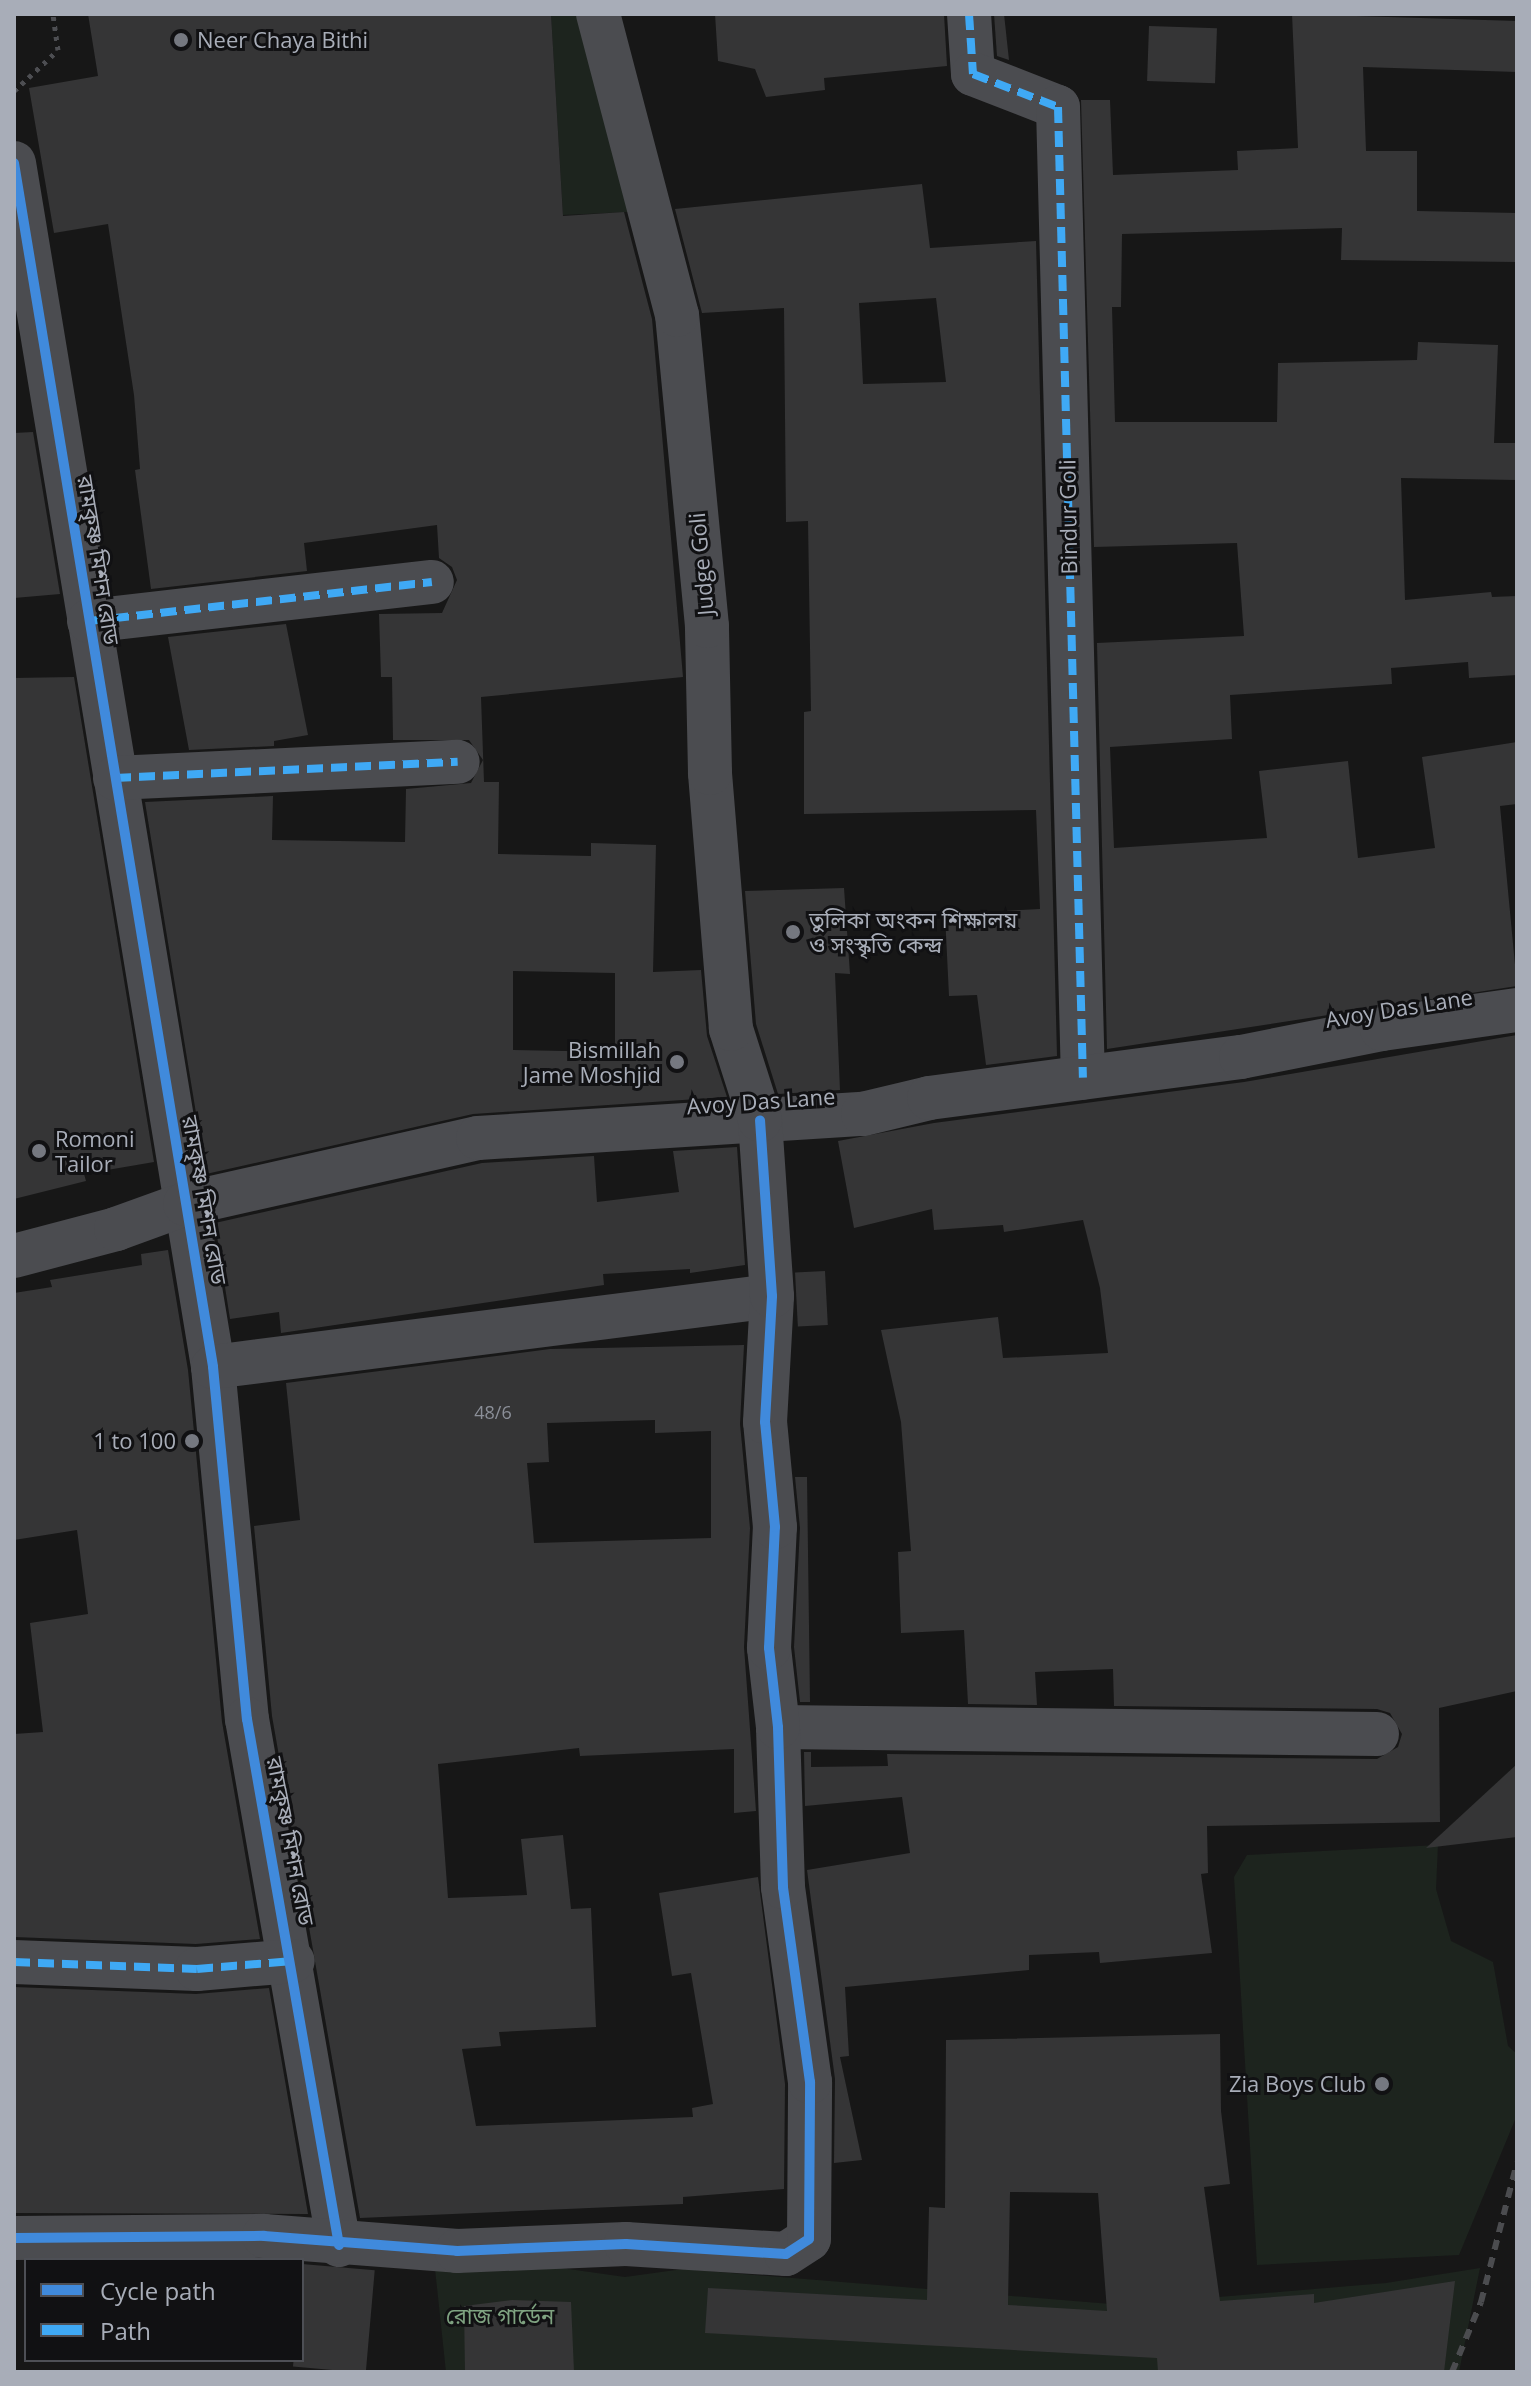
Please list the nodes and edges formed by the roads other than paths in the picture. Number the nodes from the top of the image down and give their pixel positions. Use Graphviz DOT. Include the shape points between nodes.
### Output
graph roads {
  1 [pos="598,14"];
  2 [pos="969,14"];
  3 [pos="14,163"];
  4 [pos="432,582"];
  5 [pos="89,621"];
  6 [pos="458,762"];
  7 [pos="115,778"];
  8 [pos="1517,1010"];
  9 [pos="1083,1078"];
  10 [pos="760,1120"];
  11 [pos="185,1204"];
  12 [pos="14,1256"];
  13 [pos="772,1296"];
  14 [pos="213,1367"];
  15 [pos="778,1727"];
  16 [pos="1377,1734"];
  17 [pos="293,1961"];
  18 [pos="14,1962"];
  19 [pos="14,2238"];
  20 [pos="339,2245"];
  1 -- 10 [label="street, Judge Goli" via="677,315 707,626 710,773 731,1029"];
  2 -- 9 [label="street, Bindur Goli" via="973,74 1058,107"];
  3 -- 5 [label="street, রামকৃষ্ণ মিশন রোড"];
  4 -- 5 [label="street"];
  5 -- 7 [label="street, রামকৃষ্ণ মিশন রোড"];
  6 -- 7 [label="street"];
  7 -- 11 [label="street, রামকৃষ্ণ মিশন রোড"];
  8 -- 9 [label="street, Avoy Das Lane"];
  9 -- 10 [label="street, Avoy Das Lane" via="929,1098 863,1114"];
  10 -- 11 [label="street, Avoy Das Lane" via="478,1138"];
  10 -- 13 [label="street, Judge Goli"];
  11 -- 12 [label="street, Avoy Das Lane"];
  11 -- 14 [label="street, রামকৃষ্ণ মিশন রোড"];
  13 -- 14 [label="street"];
  13 -- 15 [label="street, Judge Goli" via="765,1422 775,1527 769,1648"];
  14 -- 17 [label="street, রামকৃষ্ণ মিশন রোড" via="247,1719"];
  15 -- 16 [label="street"];
  15 -- 20 [label="street, Judge Goli" via="783,1887 810,2082 809,2239 786,2254 626,2244 457,2251"];
  17 -- 18 [label="street" via="197,1969"];
  17 -- 20 [label="street, রামকৃষ্ণ মিশন রোড"];
  19 -- 20 [label="street" via="264,2236"];
}
